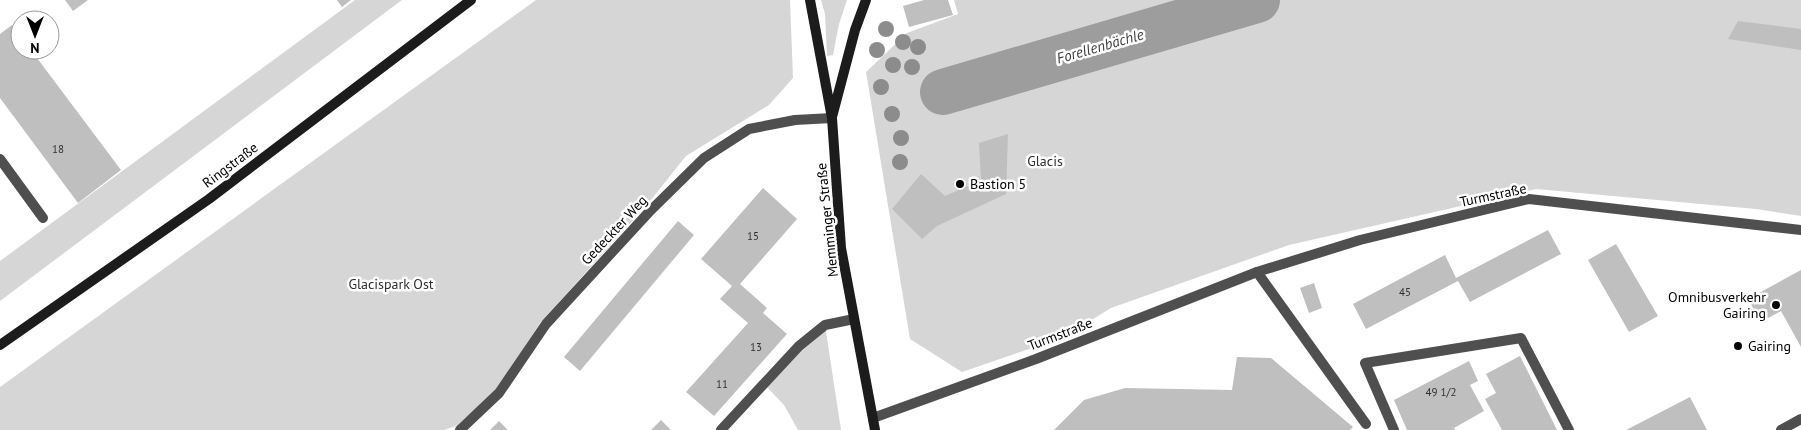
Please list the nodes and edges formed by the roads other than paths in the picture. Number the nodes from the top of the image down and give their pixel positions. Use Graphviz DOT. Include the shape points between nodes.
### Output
graph roads {
  1 [pos="471,0"];
  2 [pos="810,0"];
  3 [pos="866,0"];
  4 [pos="832,118"];
  5 [pos="0,159"];
  6 [pos="43,218"];
  7 [pos="1801,230"];
  8 [pos="1257,272"];
  9 [pos="854,319"];
  10 [pos="0,345"];
  11 [pos="873,418"];
  12 [pos="1801,420"];
  13 [pos="1366,424"];
  14 [pos="460,430"];
  15 [pos="721,430"];
  16 [pos="875,430"];
  17 [pos="1394,430"];
  18 [pos="1569,430"];
  19 [pos="1781,430"];
  1 -- 10 [label="main road, Ringstraße" via="208,199"];
  2 -- 4 [label="main road, Memminger Straße"];
  3 -- 4 [label="main road, Memminger Straße"];
  4 -- 9 [label="main road, Memminger Straße" via="840,239"];
  4 -- 14 [label="street, Gedeckter Weg" via="795,120 749,129 704,158 552,317 499,393"];
  5 -- 6 [label="street"];
  7 -- 8 [label="street, Turmstraße" via="1529,199 1360,240"];
  8 -- 11 [label="street, Turmstraße" via="1036,359"];
  8 -- 13 [label="street"];
  9 -- 11 [label="main road, Memminger Straße"];
  9 -- 15 [label="street" via="824,325 799,346"];
  11 -- 16 [label="main road, Memminger Straße"];
  12 -- 19 [label="street"];
  17 -- 18 [label="street" via="1365,363 1521,338"];
}
